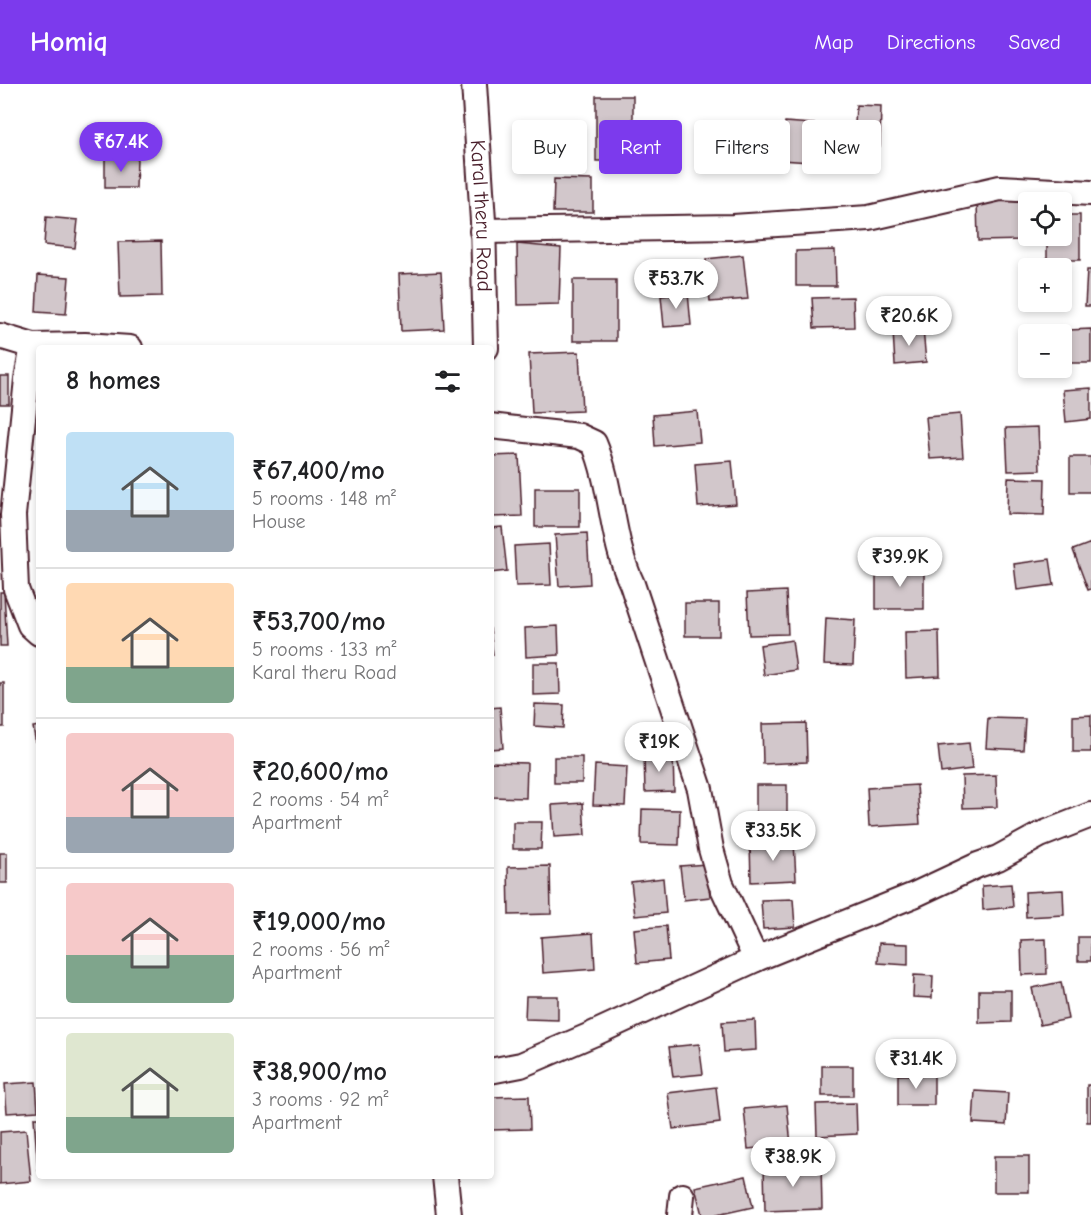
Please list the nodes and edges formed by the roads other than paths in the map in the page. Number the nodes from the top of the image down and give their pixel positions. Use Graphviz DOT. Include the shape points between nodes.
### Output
graph roads {
  1 [pos="474,84"];
  2 [pos="1091,193"];
  3 [pos="482,231"];
  4 [pos="0,336"];
  5 [pos="486,345"];
  6 [pos="33,346"];
  7 [pos="36,346"];
  8 [pos="494,426"];
  9 [pos="36,630"];
  10 [pos="1091,815"];
  11 [pos="756,959"];
  12 [pos="494,1070"];
  13 [pos="445,1179"];
  14 [pos="449,1215"];
  1 -- 3 [label="street, Karal theru Road"];
  2 -- 3 [label="street" via="1000,188 869,218 733,228"];
  3 -- 5 [label="street, Karal theru Road"];
  4 -- 6 [label="street"];
  6 -- 7 [label="street"];
  6 -- 9 [label="street" via="13,515 16,589 30,625"];
  8 -- 11 [label="street" via="579,436 594,443 601,459 623,564 700,789 711,849 722,884"];
  10 -- 11 [label="street" via="904,899"];
  11 -- 12 [label="street" via="521,1065"];
  13 -- 14 [label="street"];
}
